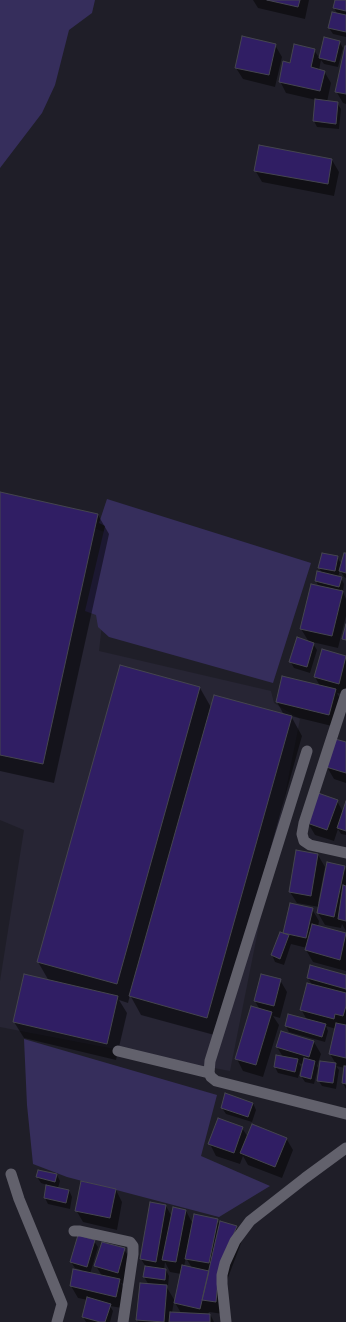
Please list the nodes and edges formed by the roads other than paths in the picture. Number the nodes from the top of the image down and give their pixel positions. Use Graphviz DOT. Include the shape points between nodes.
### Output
graph roads {
  1 [pos="346,694"];
  2 [pos="307,751"];
  3 [pos="346,853"];
  4 [pos="118,1051"];
  5 [pos="209,1073"];
  6 [pos="346,1114"];
  7 [pos="346,1148"];
  8 [pos="11,1174"];
  9 [pos="74,1230"];
  10 [pos="57,1322"];
  11 [pos="123,1322"];
  12 [pos="226,1322"];
  1 -- 3 [label="street" via="302,834 304,841 310,845"];
  2 -- 5 [label="street" via="210,1061"];
  4 -- 5 [label="street"];
  5 -- 6 [label="street" via="216,1080"];
  7 -- 12 [label="street" via="250,1221 235,1241 222,1275"];
  8 -- 10 [label="street" via="62,1304"];
  9 -- 11 [label="street" via="130,1242 133,1246"];
}
